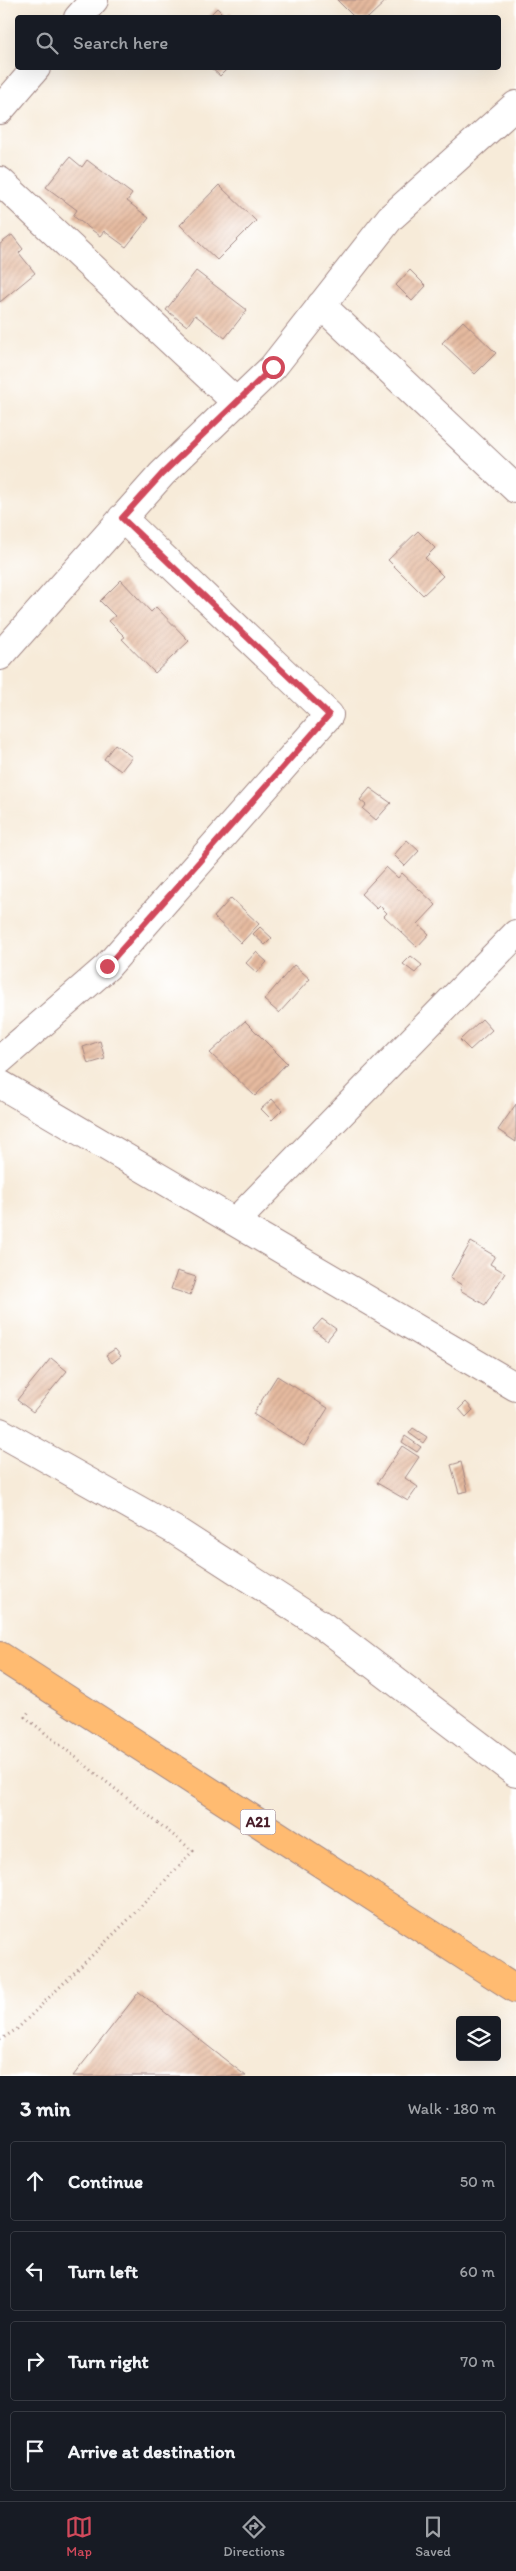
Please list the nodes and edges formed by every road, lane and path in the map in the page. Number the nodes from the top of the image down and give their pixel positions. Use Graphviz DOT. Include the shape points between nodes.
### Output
graph roads {
  1 [pos="94,0"];
  2 [pos="81,15"];
  3 [pos="34,70"];
  4 [pos="516,105"];
  5 [pos="0,110"];
  6 [pos="0,180"];
  7 [pos="321,305"];
  8 [pos="236,402"];
  9 [pos="516,489"];
  10 [pos="122,518"];
  11 [pos="0,656"];
  12 [pos="516,934"];
  13 [pos="0,1060"];
  14 [pos="0,1084"];
  15 [pos="236,1221"];
  16 [pos="516,1387"];
  17 [pos="0,1432"];
  18 [pos="0,1656"];
  19 [pos="48,1686"];
  20 [pos="516,1773"];
  21 [pos="516,1989"];
  22 [pos="0,2040"];
  1 -- 2 [label="street"];
  3 -- 5 [label="street"];
  4 -- 7 [label="street" via="390,218"];
  6 -- 8 [label="street"];
  7 -- 8 [label="street" via="273,367"];
  7 -- 9 [label="street"];
  8 -- 10 [label="street"];
  10 -- 11 [label="street"];
  10 -- 13 [label="street" via="329,715 107,966"];
  12 -- 15 [label="street"];
  14 -- 15 [label="street"];
  15 -- 16 [label="street"];
  17 -- 20 [label="street" via="176,1531 323,1626"];
  18 -- 19 [label="main road, A21"];
  19 -- 21 [label="main road, A21"];
  19 -- 22 [label="path" via="25,1717 193,1851 24,2022"];
}
